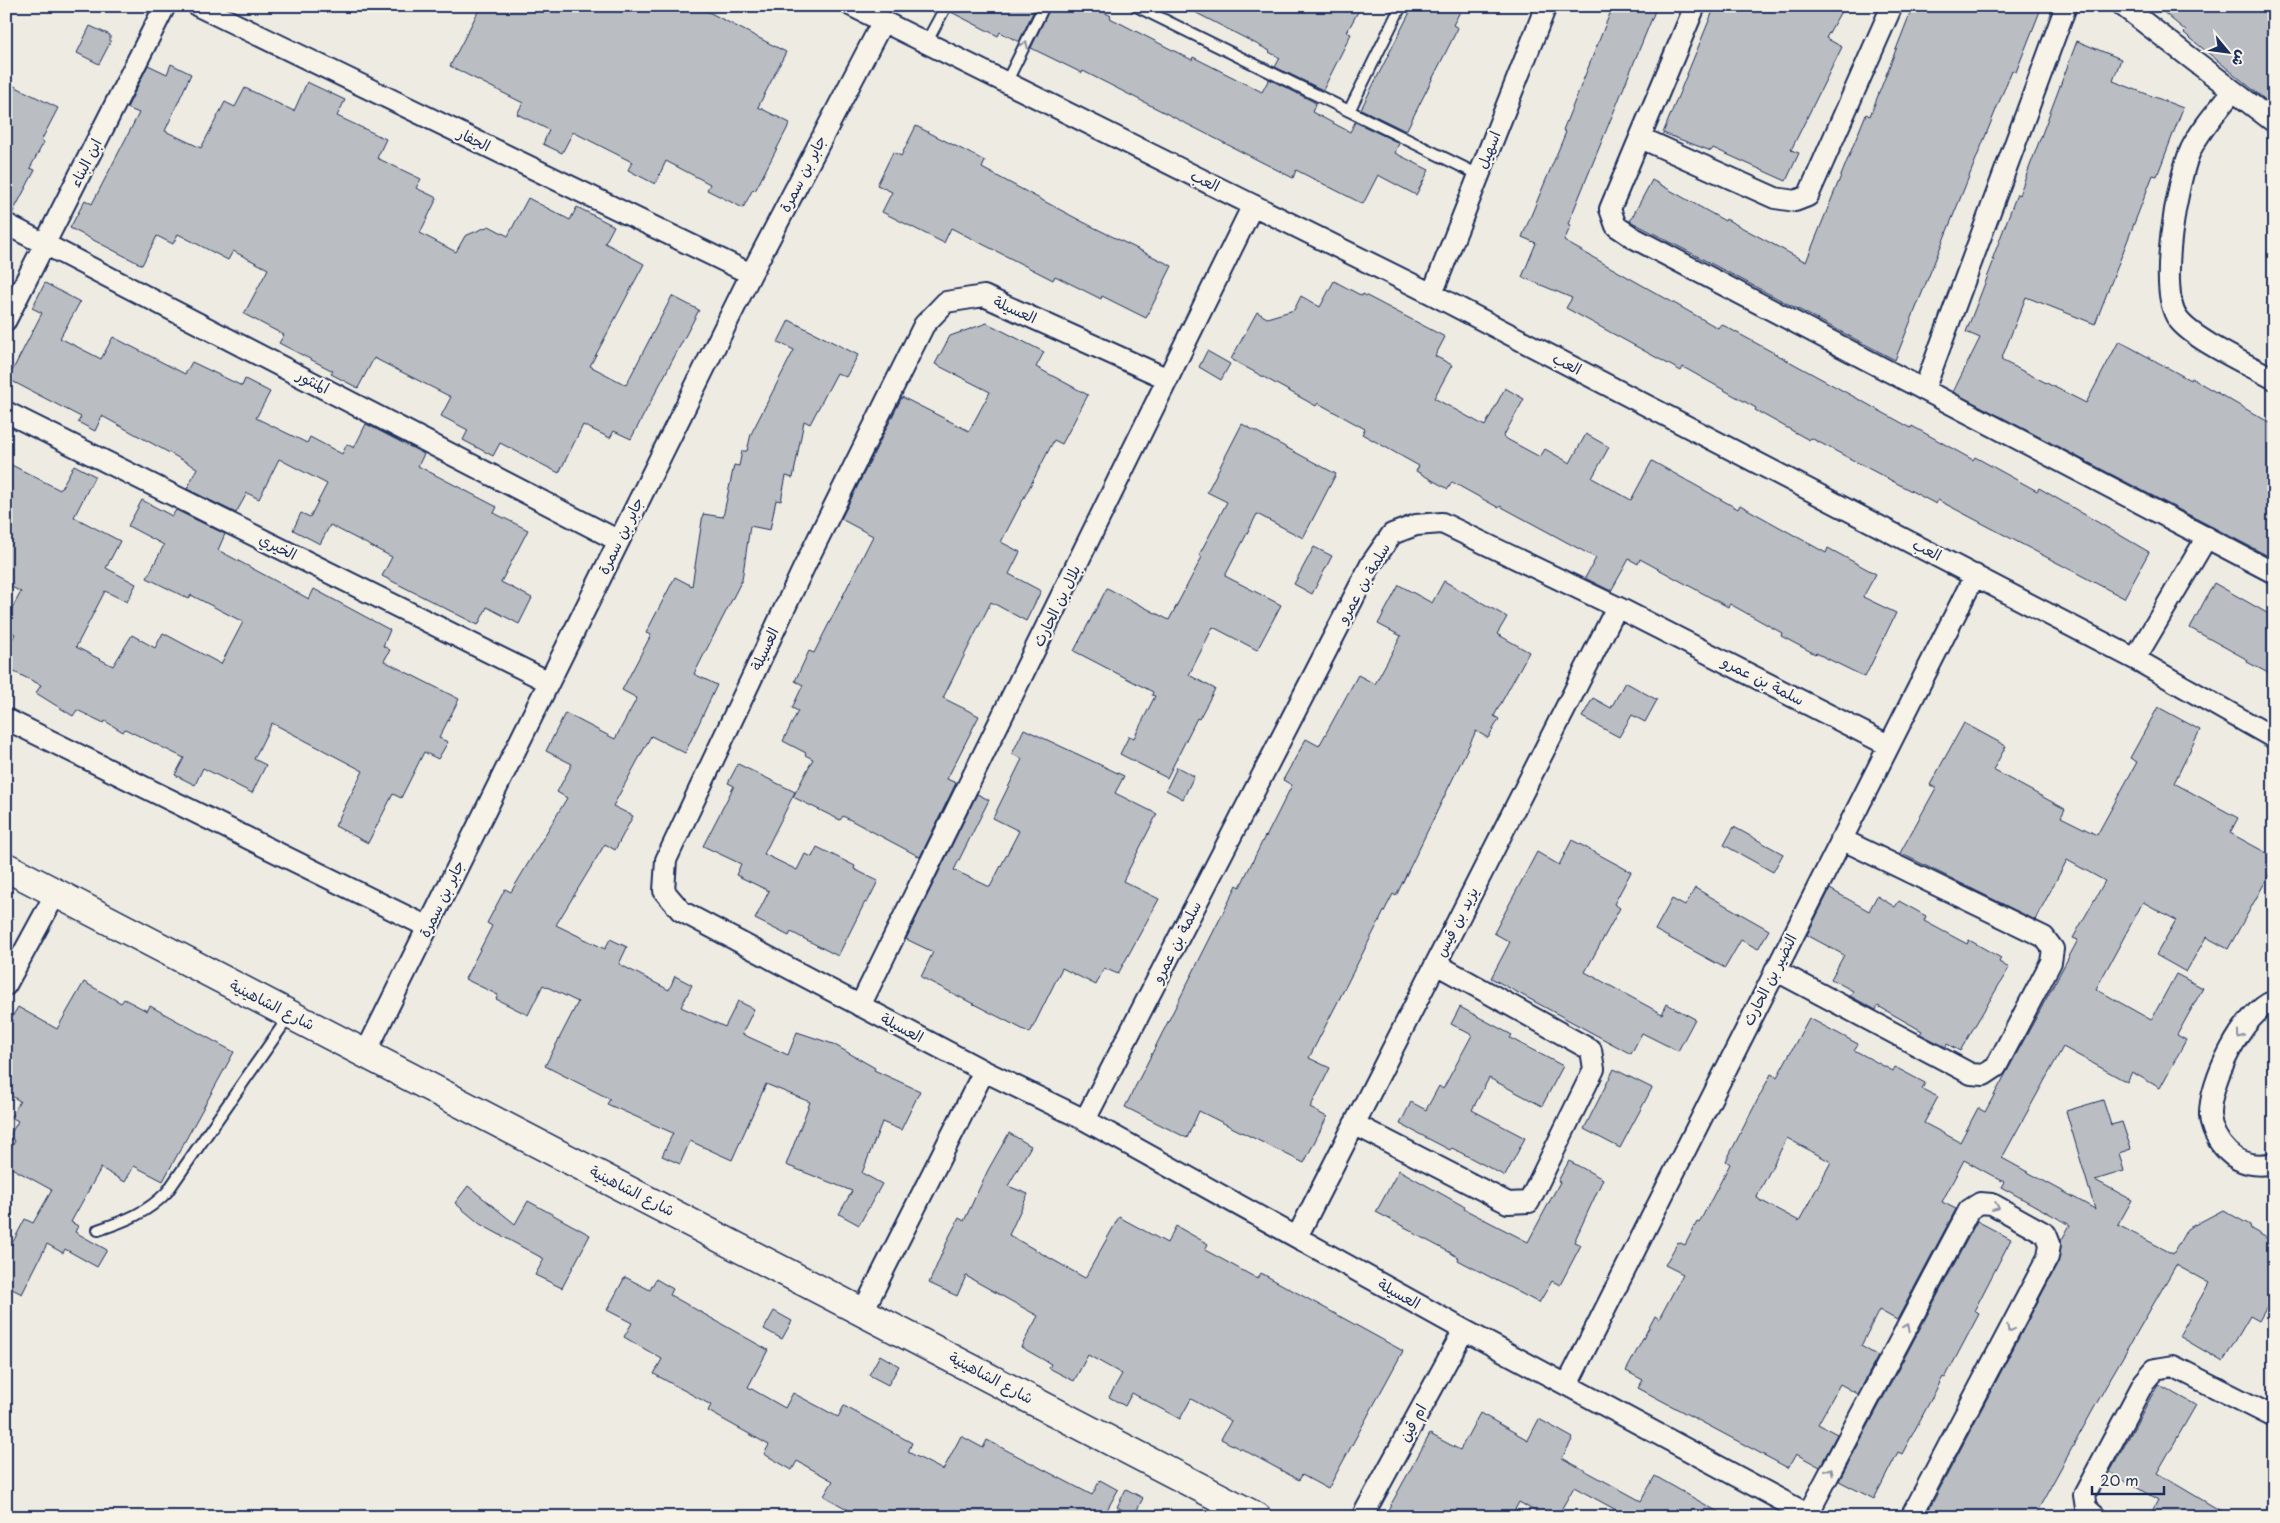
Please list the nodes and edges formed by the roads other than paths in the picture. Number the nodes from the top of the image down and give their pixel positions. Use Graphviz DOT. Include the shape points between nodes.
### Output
graph roads {
  1 [pos="165,6"];
  2 [pos="198,6"];
  3 [pos="852,6"];
  4 [pos="946,6"];
  5 [pos="1044,6"];
  6 [pos="1136,6"];
  7 [pos="1401,6"];
  8 [pos="1546,6"];
  9 [pos="1695,6"];
  10 [pos="1892,6"];
  11 [pos="2066,6"];
  12 [pos="2123,6"];
  13 [pos="882,21"];
  14 [pos="926,43"];
  15 [pos="1006,83"];
  16 [pos="2233,91"];
  17 [pos="1349,111"];
  18 [pos="2274,122"];
  19 [pos="1641,138"];
  20 [pos="1479,176"];
  21 [pos="1253,205"];
  22 [pos="6,224"];
  23 [pos="45,244"];
  24 [pos="751,274"];
  25 [pos="1432,294"];
  26 [pos="6,320"];
  27 [pos="1168,379"];
  28 [pos="2274,379"];
  29 [pos="1924,390"];
  30 [pos="6,412"];
  31 [pos="2207,537"];
  32 [pos="619,541"];
  33 [pos="2274,573"];
  34 [pos="1975,575"];
  35 [pos="1617,607"];
  36 [pos="2135,659"];
  37 [pos="549,682"];
  38 [pos="6,719"];
  39 [pos="2274,738"];
  40 [pos="1888,745"];
  41 [pos="1841,839"];
  42 [pos="6,867"];
  43 [pos="56,893"];
  44 [pos="428,927"];
  45 [pos="1436,964"];
  46 [pos="1775,970"];
  47 [pos="6,985"];
  48 [pos="2274,1001"];
  49 [pos="860,1006"];
  50 [pos="290,1014"];
  51 [pos="365,1054"];
  52 [pos="984,1071"];
  53 [pos="1085,1120"];
  54 [pos="1354,1124"];
  55 [pos="2274,1163"];
  56 [pos="98,1230"];
  57 [pos="1297,1237"];
  58 [pos="863,1311"];
  59 [pos="1464,1330"];
  60 [pos="1567,1385"];
  61 [pos="2274,1417"];
  62 [pos="1810,1515"];
  63 [pos="1257,1517"];
  64 [pos="1362,1517"];
  65 [pos="1912,1517"];
  66 [pos="2096,1517"];
  1 -- 23 [label="street, ابن البناء"];
  2 -- 24 [label="street, الجفار"];
  3 -- 13 [label="street, العب"];
  4 -- 14 [label="lane"];
  15 -- 5 [label="lane, one-way"];
  6 -- 17 [label="lane"];
  7 -- 17 [label="lane"];
  8 -- 20 [label="street, اسهيل"];
  9 -- 19 [label="street"];
  10 -- 19 [label="street" via="1808,196 1795,201 1775,198"];
  11 -- 29 [label="street"];
  12 -- 16 [label="street"];
  13 -- 14 [label="street, العب"];
  13 -- 24 [label="street, جابر بن سمرة"];
  14 -- 15 [label="street, العب"];
  15 -- 21 [label="street, العب"];
  16 -- 18 [label="street"];
  16 -- 28 [label="street" via="2206,122 2191,150 2180,182 2170,240 2170,295 2177,318 2192,332"];
  17 -- 20 [label="lane"];
  19 -- 29 [label="street" via="1610,208 1616,226"];
  20 -- 25 [label="street, اسهيل"];
  21 -- 25 [label="street, العب"];
  21 -- 27 [label="street, بلال بن الحارث"];
  22 -- 23 [label="street, المنثور"];
  23 -- 26 [label="street, ابن البناء"];
  23 -- 32 [label="street, المنثور"];
  24 -- 32 [label="street, جابر بن سمرة"];
  25 -- 34 [label="street, العب"];
  27 -- 49 [label="street, بلال بن الحارث"];
  27 -- 49 [label="street, العسيلة" via="984,296 946,302 924,325 805,565 666,860 664,890 680,911"];
  29 -- 31 [label="street"];
  30 -- 37 [label="street, الخيري"];
  31 -- 33 [label="street"];
  31 -- 36 [label="street"];
  32 -- 37 [label="street, جابر بن سمرة"];
  34 -- 36 [label="street, العب"];
  34 -- 40 [label="street, النضير بن الحارث"];
  35 -- 40 [label="street, سلمة بن عمرو"];
  35 -- 45 [label="street, يزيد بن قيس"];
  35 -- 53 [label="street, سلمة بن عمرو" via="1442,524 1416,525 1392,534 1371,564"];
  36 -- 39 [label="street, العب"];
  37 -- 44 [label="street, جابر بن سمرة"];
  38 -- 44 [label="street"];
  40 -- 41 [label="street, النضير بن الحارث"];
  41 -- 46 [label="street, النضير بن الحارث"];
  41 -- 46 [label="street" via="2044,937 2053,949 2051,962 1996,1067 1984,1075 1971,1074"];
  42 -- 43 [label="street, شارع الشاهينية"];
  43 -- 47 [label="street"];
  43 -- 50 [label="street, شارع الشاهينية"];
  44 -- 51 [label="street, جابر بن سمرة"];
  45 -- 54 [label="street, يزيد بن قيس"];
  45 -- 54 [label="street" via="1591,1050 1594,1069 1529,1202 1508,1203"];
  46 -- 60 [label="street, النضير بن الحارث"];
  48 -- 55 [label="street, one-way" via="2248,1022 2230,1048 2215,1084 2210,1115 2216,1140 2236,1160 2261,1166"];
  49 -- 52 [label="street, العسيلة"];
  50 -- 51 [label="street, شارع الشاهينية"];
  50 -- 56 [label="lane" via="167,1192 133,1218"];
  51 -- 58 [label="street, شارع الشاهينية"];
  52 -- 53 [label="street, العسيلة"];
  52 -- 58 [label="street"];
  53 -- 57 [label="street, العسيلة"];
  54 -- 57 [label="street, يزيد بن قيس"];
  57 -- 59 [label="street, العسيلة"];
  58 -- 63 [label="street, شارع الشاهينية"];
  59 -- 60 [label="street, العسيلة"];
  59 -- 64 [label="street, ام قين"];
  60 -- 62 [label="street, العسيلة"];
  61 -- 66 [label="street" via="2173,1366 2155,1368 2144,1382 2084,1495 2086,1508"];
  62 -- 65 [label="street, one-way" via="1969,1210 1980,1203 1992,1204 2046,1234 2050,1244 2048,1257"];
}
